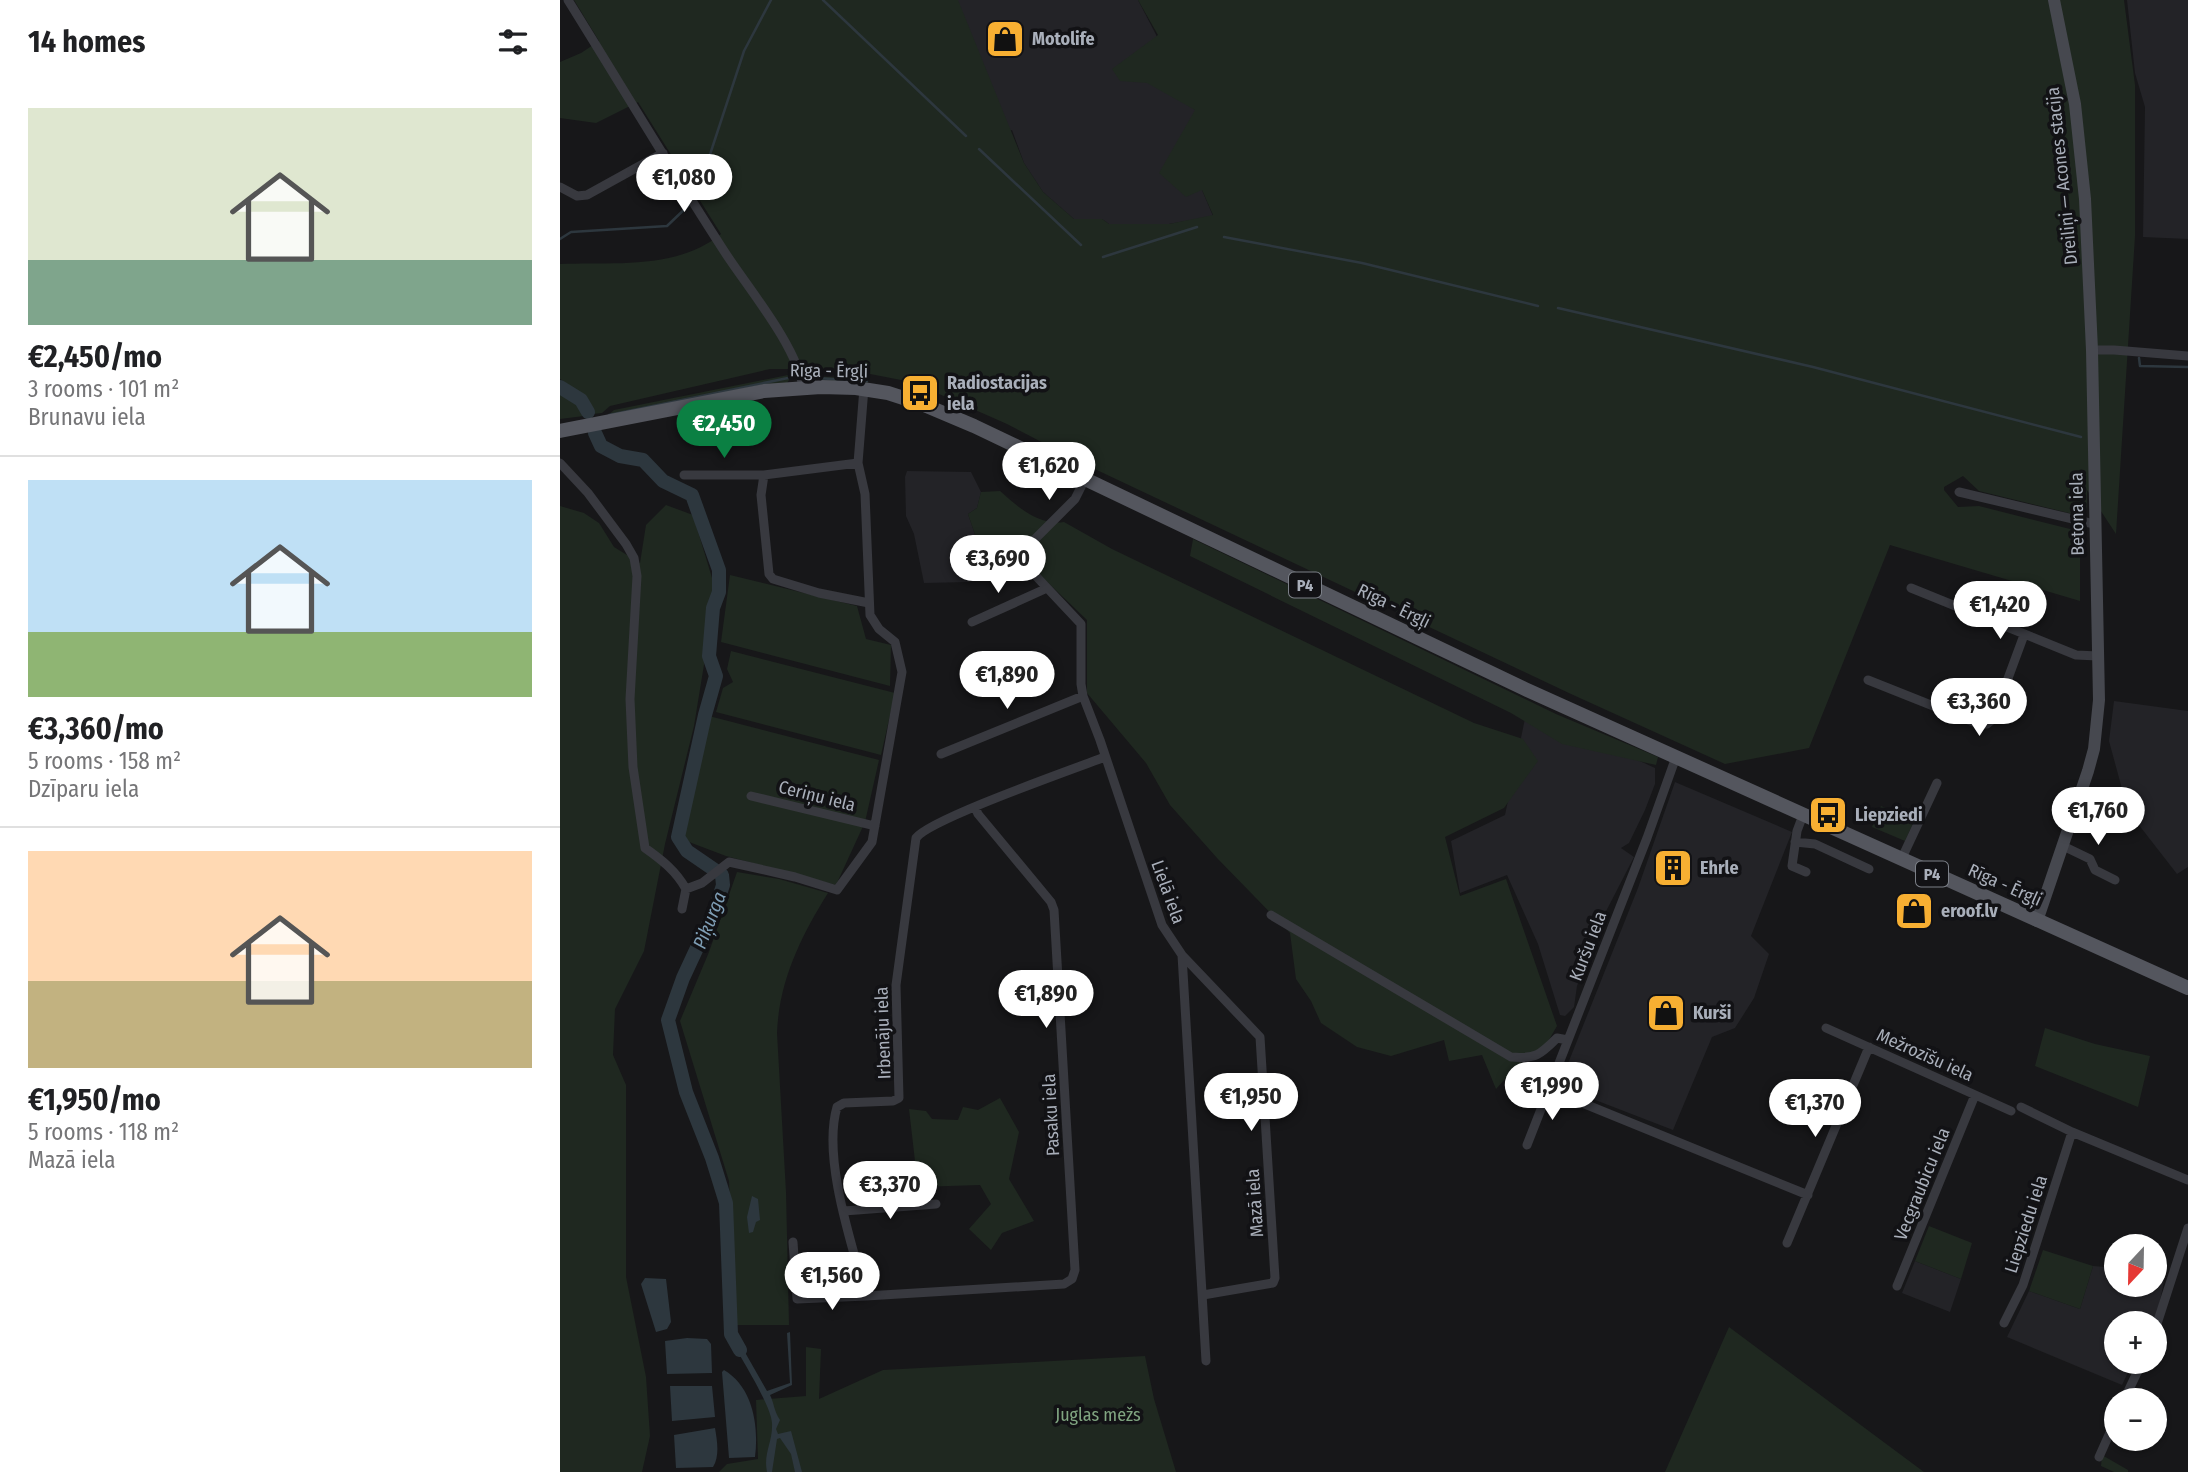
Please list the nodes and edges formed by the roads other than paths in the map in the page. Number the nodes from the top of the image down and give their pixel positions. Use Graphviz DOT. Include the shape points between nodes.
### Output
graph roads {
  1 [pos="568,0"];
  2 [pos="2054,0"];
  3 [pos="663,153"];
  4 [pos="560,187"];
  5 [pos="2092,350"];
  6 [pos="2188,356"];
  7 [pos="803,387"];
  8 [pos="864,388"];
  9 [pos="560,431"];
  10 [pos="560,463"];
  11 [pos="858,463"];
  12 [pos="684,475"];
  13 [pos="764,475"];
  14 [pos="1085,480"];
  15 [pos="1959,492"];
  16 [pos="2094,524"];
  17 [pos="1911,588"];
  18 [pos="1045,589"];
  19 [pos="869,603"];
  20 [pos="972,622"];
  21 [pos="2024,635"];
  22 [pos="2098,656"];
  23 [pos="1868,680"];
  24 [pos="1083,696"];
  25 [pos="941,754"];
  26 [pos="1105,757"];
  27 [pos="1676,757"];
  28 [pos="1937,783"];
  29 [pos="751,796"];
  30 [pos="975,807"];
  31 [pos="1803,815"];
  32 [pos="876,826"];
  33 [pos="1795,842"];
  34 [pos="2063,846"];
  35 [pos="1901,860"];
  36 [pos="1869,869"];
  37 [pos="1806,872"];
  38 [pos="2115,880"];
  39 [pos="686,889"];
  40 [pos="682,909"];
  41 [pos="1271,915"];
  42 [pos="2037,920"];
  43 [pos="1182,955"];
  44 [pos="2188,988"];
  45 [pos="1826,1028"];
  46 [pos="1567,1040"];
  47 [pos="1869,1047"];
  48 [pos="1548,1089"];
  49 [pos="1975,1095"];
  50 [pos="2021,1107"];
  51 [pos="2011,1111"];
  52 [pos="2072,1132"];
  53 [pos="1527,1145"];
  54 [pos="2188,1180"];
  55 [pos="1808,1195"];
  56 [pos="936,1204"];
  57 [pos="844,1211"];
  58 [pos="2188,1228"];
  59 [pos="793,1242"];
  60 [pos="1787,1243"];
  61 [pos="1897,1286"];
  62 [pos="1203,1295"];
  63 [pos="866,1296"];
  64 [pos="2161,1311"];
  65 [pos="2004,1323"];
  66 [pos="1206,1361"];
  67 [pos="2104,1446"];
  68 [pos="2099,1457"];
  1 -- 3 [label="street"];
  2 -- 5 [label="main road, Dreiliņi — Acones stacija" via="2080,140"];
  3 -- 4 [label="street" via="587,195 577,196"];
  3 -- 7 [label="street" via="778,330"];
  5 -- 6 [label="street"];
  5 -- 16 [label="main road, Betona iela"];
  7 -- 8 [label="main road, Rīga - Ērgļi / P4"];
  7 -- 9 [label="main road, Rīga - Ērgļi / P4"];
  8 -- 11 [label="street"];
  8 -- 14 [label="main road, Rīga - Ērgļi / P4" via="924,405"];
  10 -- 39 [label="street" via="588,493 634,558 631,713 645,848 674,871"];
  11 -- 13 [label="street"];
  11 -- 19 [label="street" via="865,494"];
  12 -- 13 [label="street"];
  13 -- 19 [label="street" via="761,495 773,579"];
  14 -- 18 [label="street, Lielā iela" via="1074,499 1034,540 1027,556"];
  14 -- 27 [label="main road, Rīga - Ērgļi / P4"];
  15 -- 16 [label="street"];
  16 -- 22 [label="main road, Betona iela"];
  17 -- 21 [label="street"];
  18 -- 20 [label="street"];
  18 -- 24 [label="street, Lielā iela" via="1081,624"];
  19 -- 32 [label="street" via="874,623 895,642 902,672"];
  21 -- 22 [label="street" via="2076,655"];
  21 -- 23 [label="street" via="1993,719 1987,724"];
  22 -- 34 [label="main road, Betona iela" via="2094,748"];
  24 -- 25 [label="street"];
  24 -- 26 [label="street, Lielā iela"];
  26 -- 30 [label="street, Irbenāju iela"];
  26 -- 43 [label="street, Lielā iela" via="1162,925"];
  27 -- 31 [label="main road, Rīga - Ērgļi / P4"];
  27 -- 46 [label="street, Kuršu iela"];
  28 -- 35 [label="street"];
  29 -- 32 [label="street, Ceriņu iela"];
  30 -- 57 [label="street, Irbenāju iela" via="926,828 913,846 896,985 899,1098 837,1107 834,1156"];
  30 -- 63 [label="street, Pasaku iela" via="1054,910 1075,1270 1064,1284"];
  31 -- 33 [label="street"];
  31 -- 35 [label="main road, Rīga - Ērgļi / P4"];
  32 -- 39 [label="street" via="872,842 837,890 729,862"];
  33 -- 36 [label="street" via="1815,844"];
  33 -- 37 [label="street" via="1792,866"];
  34 -- 38 [label="street" via="2090,859 2095,870"];
  34 -- 42 [label="main road, Betona iela"];
  35 -- 42 [label="main road, Rīga - Ērgļi / P4"];
  39 -- 40 [label="street"];
  41 -- 46 [label="street" via="1511,1057 1529,1059 1557,1038"];
  42 -- 44 [label="main road, Rīga - Ērgļi / P4"];
  43 -- 62 [label="street"];
  43 -- 62 [label="street, Mazā iela" via="1260,1037 1273,1241 1273,1283"];
  45 -- 47 [label="street, Mežrozīšu iela"];
  46 -- 48 [label="street, Kuršu iela"];
  47 -- 49 [label="street, Mežrozīšu iela"];
  47 -- 55 [label="street"];
  48 -- 53 [label="street, Kuršu iela"];
  48 -- 55 [label="street"];
  49 -- 51 [label="street, Mežrozīšu iela"];
  49 -- 61 [label="street, Vecgraubicu iela"];
  50 -- 52 [label="street"];
  52 -- 54 [label="street"];
  52 -- 65 [label="street, Liepziedu iela" via="2023,1285"];
  55 -- 60 [label="street"];
  56 -- 57 [label="street"];
  57 -- 63 [label="street, Irbenāju iela"];
  58 -- 64 [label="street"];
  59 -- 63 [label="street" via="797,1299"];
  62 -- 66 [label="street"];
  67 -- 68 [label="street"];
}
